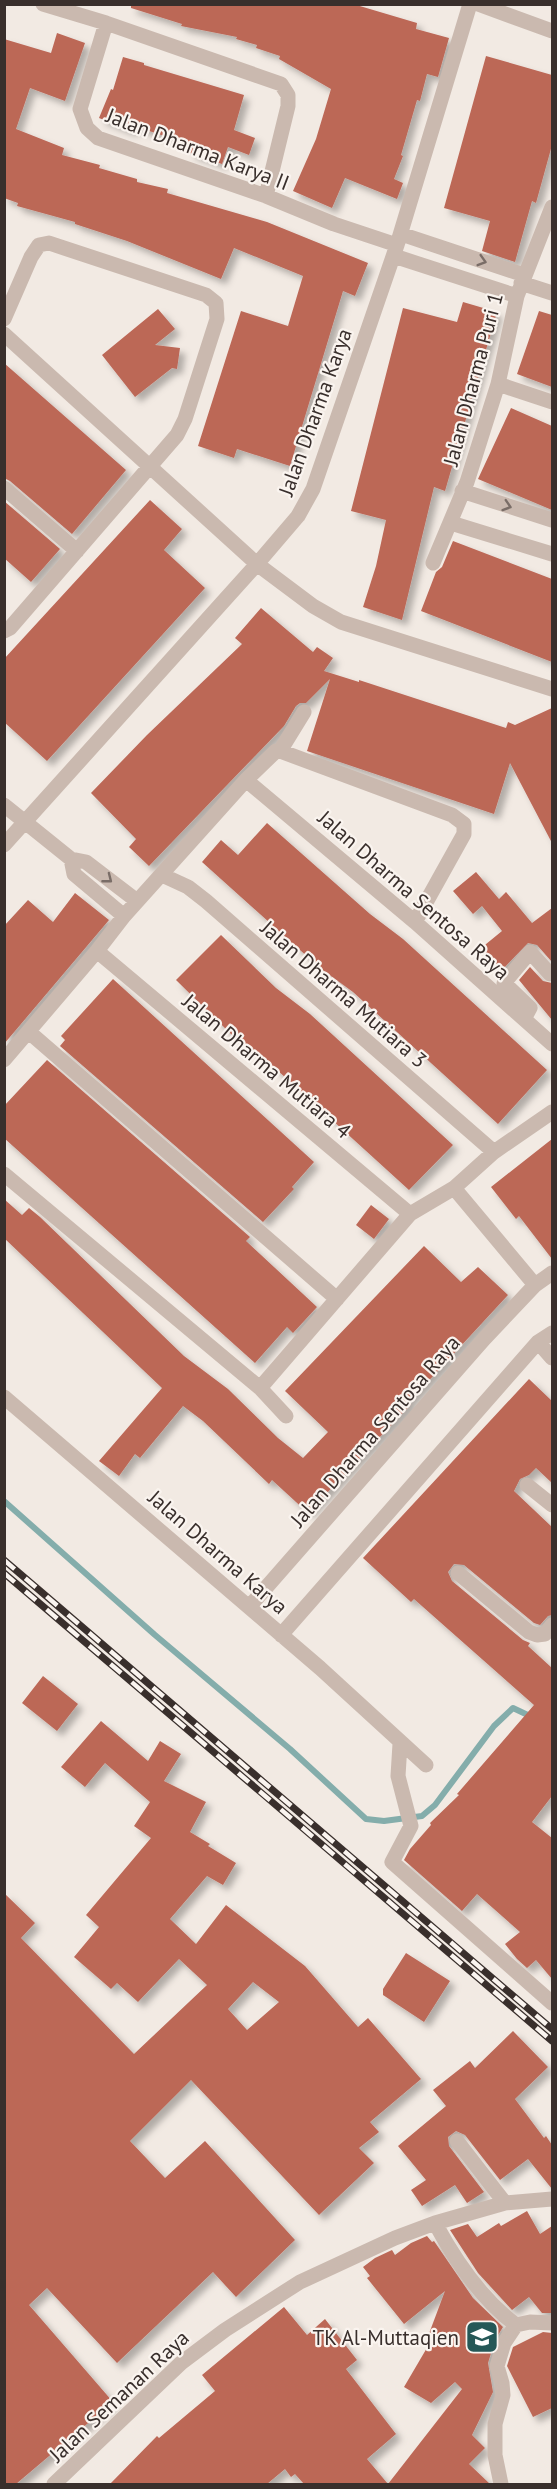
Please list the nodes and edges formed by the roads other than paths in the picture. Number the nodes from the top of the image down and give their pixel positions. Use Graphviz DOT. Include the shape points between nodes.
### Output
graph roads {
  1 [pos="43,4"];
  2 [pos="470,4"];
  3 [pos="478,4"];
  4 [pos="106,23"];
  5 [pos="552,31"];
  6 [pos="266,196"];
  7 [pos="552,207"];
  8 [pos="397,245"];
  9 [pos="521,284"];
  10 [pos="552,293"];
  11 [pos="4,319"];
  12 [pos="4,334"];
  13 [pos="498,384"];
  14 [pos="552,402"];
  15 [pos="152,466"];
  16 [pos="4,488"];
  17 [pos="462,491"];
  18 [pos="552,520"];
  19 [pos="451,523"];
  20 [pos="77,551"];
  21 [pos="552,554"];
  22 [pos="433,563"];
  23 [pos="257,564"];
  24 [pos="4,631"];
  25 [pos="552,689"];
  26 [pos="304,712"];
  27 [pos="280,751"];
  28 [pos="246,780"];
  29 [pos="4,805"];
  30 [pos="24,822"];
  31 [pos="4,845"];
  32 [pos="71,859"];
  33 [pos="162,874"];
  34 [pos="137,901"];
  35 [pos="124,916"];
  36 [pos="415,922"];
  37 [pos="97,951"];
  38 [pos="552,972"];
  39 [pos="524,1019"];
  40 [pos="29,1032"];
  41 [pos="552,1044"];
  42 [pos="4,1060"];
  43 [pos="552,1112"];
  44 [pos="494,1152"];
  45 [pos="4,1174"];
  46 [pos="454,1188"];
  47 [pos="410,1214"];
  48 [pos="552,1273"];
  49 [pos="535,1285"];
  50 [pos="337,1299"];
  51 [pos="552,1333"];
  52 [pos="538,1342"];
  53 [pos="552,1358"];
  54 [pos="260,1388"];
  55 [pos="4,1397"];
  56 [pos="286,1416"];
  57 [pos="527,1485"];
  58 [pos="552,1505"];
  59 [pos="458,1573"];
  60 [pos="249,1607"];
  61 [pos="552,1625"];
  62 [pos="281,1635"];
  63 [pos="400,1744"];
  64 [pos="426,1765"];
  65 [pos="552,2003"];
  66 [pos="457,2141"];
  67 [pos="552,2199"];
  68 [pos="505,2203"];
  69 [pos="435,2223"];
  70 [pos="551,2321"];
  71 [pos="516,2325"];
  72 [pos="54,2484"];
  73 [pos="501,2484"];
  1 -- 4 [label="street"];
  2 -- 8 [label="street, Jalan Dharma Karya"];
  3 -- 5 [label="street"];
  4 -- 6 [label="street" via="283,86 288,106"];
  4 -- 6 [label="street, Jalan Dharma Karya II" via="80,109 91,132 102,140"];
  6 -- 8 [label="street, Jalan Dharma Karya II"];
  7 -- 9 [label="street, Jalan Dharma Puri 1"];
  8 -- 9 [label="street"];
  8 -- 9 [label="street, one-way"];
  8 -- 23 [label="street, Jalan Dharma Karya" via="313,489 298,516"];
  9 -- 10 [label="street"];
  9 -- 13 [label="street, Jalan Dharma Puri 1"];
  11 -- 15 [label="street" via="31,257 39,245 49,243 206,295 216,303 217,319 185,419"];
  12 -- 15 [label="street"];
  13 -- 14 [label="street"];
  13 -- 17 [label="street, Jalan Dharma Puri 1"];
  15 -- 20 [label="street"];
  15 -- 23 [label="street"];
  16 -- 20 [label="street"];
  17 -- 18 [label="street, one-way"];
  17 -- 19 [label="street, Jalan Dharma Puri 1"];
  19 -- 21 [label="street"];
  19 -- 22 [label="street, Jalan Dharma Puri 1"];
  20 -- 24 [label="street"];
  23 -- 25 [label="street" via="341,622"];
  23 -- 30 [label="street, Jalan Dharma Karya"];
  26 -- 27 [label="street"];
  27 -- 28 [label="street" via="273,753"];
  27 -- 36 [label="street" via="452,816 464,824 464,834"];
  28 -- 33 [label="street"];
  28 -- 36 [label="street, Jalan Dharma Sentosa Raya"];
  29 -- 30 [label="street"];
  30 -- 31 [label="street, Jalan Dharma Karya"];
  30 -- 32 [label="street"];
  32 -- 34 [label="street, one-way" via="86,862"];
  32 -- 35 [label="street" via="74,874"];
  33 -- 34 [label="street"];
  33 -- 44 [label="street, Jalan Dharma Mutiara 3" via="206,901"];
  34 -- 35 [label="street"];
  35 -- 37 [label="street"];
  36 -- 39 [label="street, Jalan Dharma Sentosa Raya"];
  37 -- 40 [label="street"];
  37 -- 47 [label="street, Jalan Dharma Mutiara 4"];
  38 -- 39 [label="street" via="549,974 530,952 504,983 530,1008"];
  39 -- 41 [label="street, Jalan Dharma Sentosa Raya"];
  40 -- 42 [label="street"];
  40 -- 50 [label="street"];
  43 -- 44 [label="street"];
  44 -- 46 [label="street"];
  45 -- 54 [label="street"];
  46 -- 47 [label="street"];
  46 -- 49 [label="street"];
  47 -- 50 [label="street"];
  48 -- 49 [label="street, Jalan Dharma Sentosa Raya"];
  49 -- 60 [label="street, Jalan Dharma Sentosa Raya"];
  50 -- 54 [label="street"];
  51 -- 52 [label="street"];
  52 -- 53 [label="street"];
  52 -- 62 [label="street"];
  54 -- 56 [label="street"];
  55 -- 60 [label="street, Jalan Dharma Karya"];
  57 -- 58 [label="street"];
  59 -- 61 [label="street" via="529,1632 545,1634"];
  60 -- 62 [label="street, Jalan Dharma Karya"];
  62 -- 63 [label="street, Jalan Dharma Karya"];
  63 -- 64 [label="street, Jalan Dharma Karya"];
  63 -- 65 [label="street" via="398,1776 409,1821 392,1862"];
  66 -- 68 [label="street"];
  67 -- 68 [label="street, Jalan Semanan Raya"];
  68 -- 69 [label="street, Jalan Semanan Raya"];
  69 -- 71 [label="street" via="477,2288"];
  69 -- 72 [label="street, Jalan Semanan Raya" via="316,2273 217,2336 181,2363"];
  70 -- 71 [label="street"];
  71 -- 73 [label="street" via="504,2343 497,2366 503,2395 495,2424 495,2455"];
}
